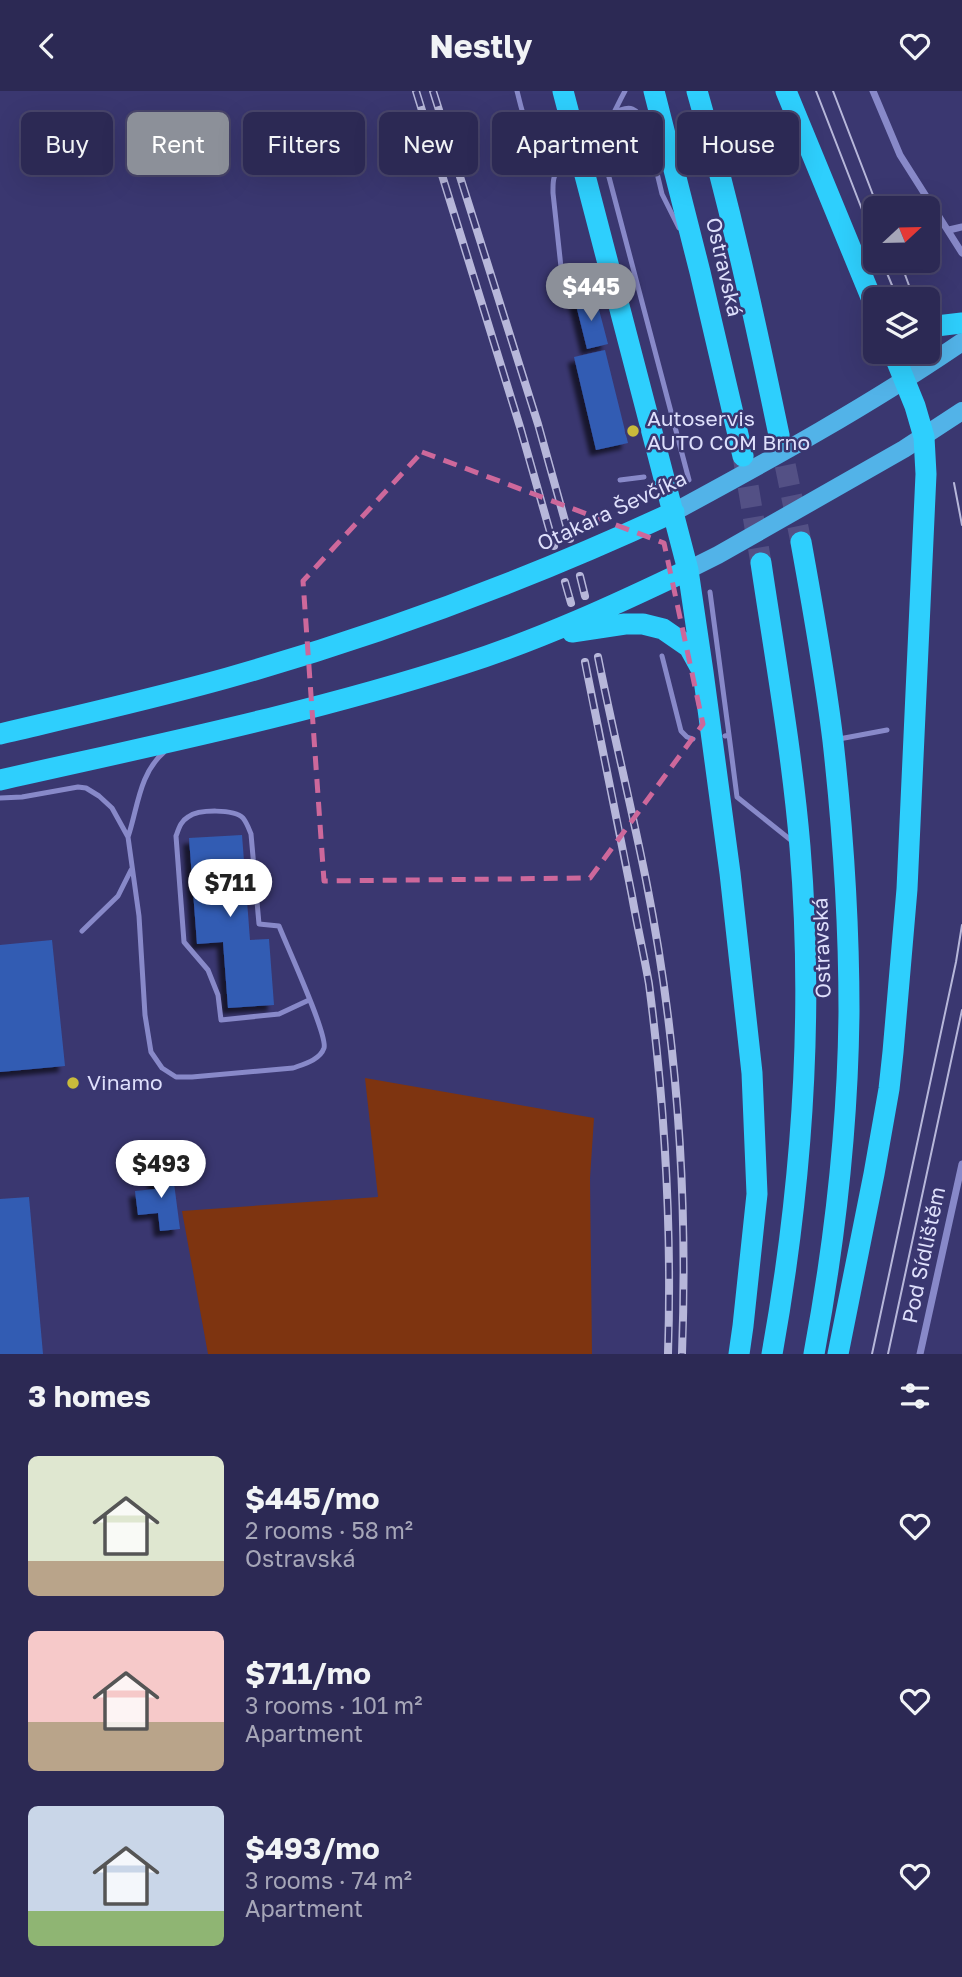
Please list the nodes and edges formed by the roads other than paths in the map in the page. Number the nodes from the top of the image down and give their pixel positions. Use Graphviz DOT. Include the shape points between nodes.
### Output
graph roads {
  1 [pos="517,91"];
  2 [pos="563,91"];
  3 [pos="625,91"];
  4 [pos="654,91"];
  5 [pos="697,91"];
  6 [pos="786,91"];
  7 [pos="873,91"];
  8 [pos="613,112"];
  9 [pos="617,112"];
  10 [pos="639,112"];
  11 [pos="608,175"];
  12 [pos="658,175"];
  13 [pos="962,227"];
  14 [pos="949,230"];
  15 [pos="962,253"];
  16 [pos="700,272"];
  17 [pos="868,287"];
  18 [pos="564,295"];
  19 [pos="962,323"];
  20 [pos="940,326"];
  21 [pos="962,342"];
  22 [pos="898,364"];
  23 [pos="905,381"];
  24 [pos="962,411"];
  25 [pos="779,435"];
  26 [pos="924,437"];
  27 [pos="743,456"];
  28 [pos="644,477"];
  29 [pos="620,480"];
  30 [pos="690,480"];
  31 [pos="674,512"];
  32 [pos="801,542"];
  33 [pos="761,563"];
  34 [pos="688,570"];
  35 [pos="710,591"];
  36 [pos="539,637"];
  37 [pos="662,656"];
  38 [pos="703,672"];
  39 [pos="887,730"];
  40 [pos="0,733"];
  41 [pos="693,739"];
  42 [pos="178,740"];
  43 [pos="833,740"];
  44 [pos="0,780"];
  45 [pos="0,798"];
  46 [pos="128,837"];
  47 [pos="800,848"];
  48 [pos="131,870"];
  49 [pos="82,931"];
  50 [pos="309,1000"];
  51 [pos="962,1164"];
  52 [pos="739,1354"];
  53 [pos="772,1354"];
  54 [pos="814,1354"];
  55 [pos="838,1354"];
  56 [pos="920,1354"];
  1 -- 18 [label="lane" via="526,128 551,166 561,168 553,178 553,193"];
  2 -- 31 [label="highway"];
  3 -- 8 [label="lane"];
  4 -- 16 [label="highway, Ostravská"];
  5 -- 25 [label="highway, Ostravská" via="719,166"];
  6 -- 17 [label="highway"];
  7 -- 14 [label="street" via="901,155"];
  9 -- 10 [label="lane" via="624,108"];
  11 -- 30 [label="lane"];
  12 -- 16 [label="lane"];
  13 -- 14 [label="street"];
  14 -- 15 [label="street"];
  16 -- 27 [label="highway, Ostravská"];
  19 -- 20 [label="highway"];
  21 -- 23 [label="main road, Otakara Ševčíka"];
  22 -- 23 [label="highway"];
  23 -- 26 [label="highway"];
  23 -- 31 [label="main road, Otakara Ševčíka"];
  24 -- 26 [label="main road"];
  26 -- 34 [label="main road"];
  26 -- 55 [label="highway" via="907,889 889,1089"];
  28 -- 29 [label="lane"];
  31 -- 34 [label="highway"];
  31 -- 40 [label="highway, Otakara Ševčíka" via="455,604 332,647"];
  32 -- 43 [label="highway, Ostravská"];
  33 -- 47 [label="highway, Ostravská"];
  34 -- 36 [label="highway"];
  34 -- 38 [label="highway"];
  35 -- 47 [label="lane" via="737,797"];
  36 -- 38 [label="highway" via="643,624 663,629 689,647"];
  36 -- 42 [label="highway" via="334,701"];
  37 -- 41 [label="lane" via="681,731"];
  38 -- 52 [label="highway" via="752,1073 757,1195"];
  39 -- 43 [label="lane"];
  42 -- 44 [label="highway"];
  42 -- 46 [label="lane" via="149,768"];
  43 -- 54 [label="highway, Ostravská" via="849,1011 837,1198"];
  45 -- 46 [label="lane" via="86,788 112,808"];
  46 -- 48 [label="lane"];
  47 -- 53 [label="highway, Ostravská" via="806,964 804,1087 783,1294"];
  48 -- 49 [label="lane" via="118,895"];
  48 -- 50 [label="lane" via="139,916 145,1015 151,1052 162,1068 176,1077 192,1077 308,1063 324,1050 325,1043"];
  50 -- 50 [label="lane" via="279,1014 221,1020 208,970 184,941 176,836 187,817 225,811 243,818 251,834 259,924 279,926"];
  51 -- 56 [label="street, Pod Sídlištěm"];
}
